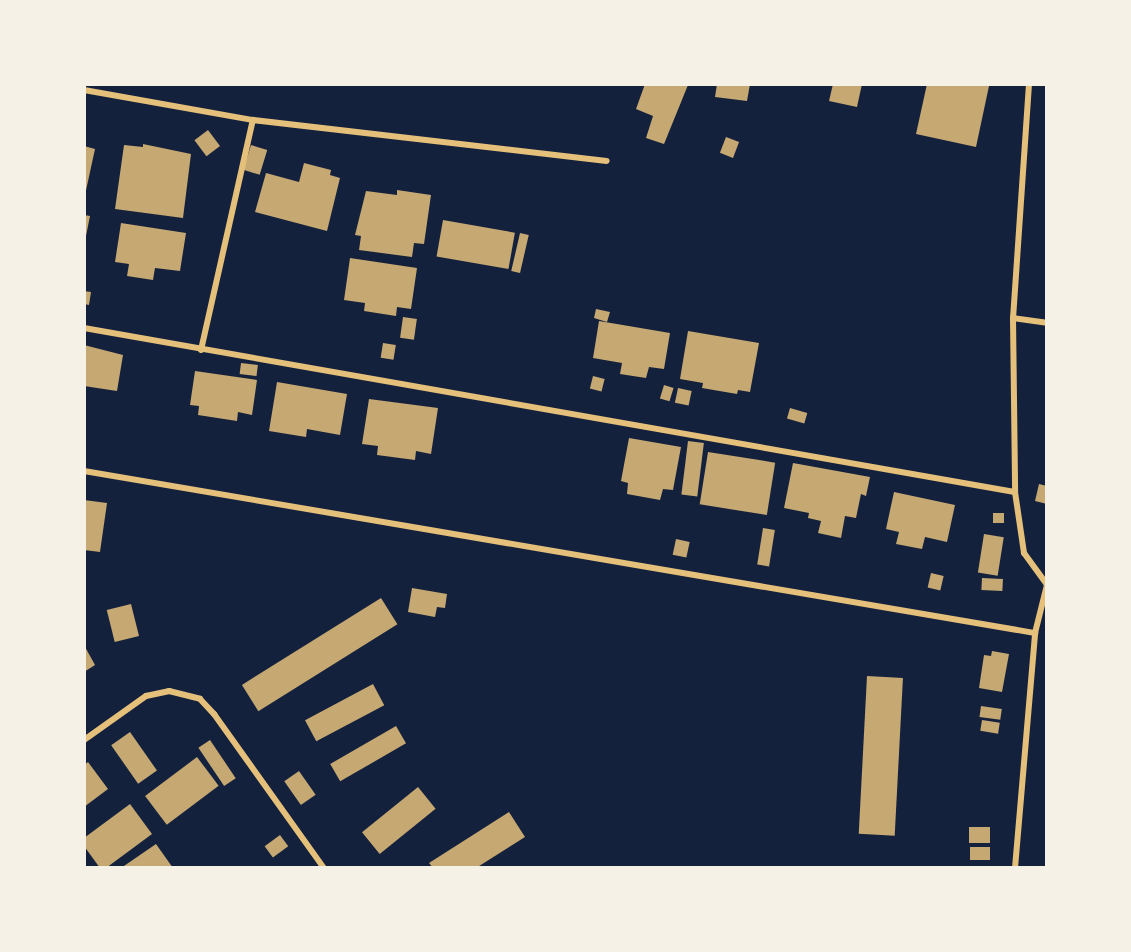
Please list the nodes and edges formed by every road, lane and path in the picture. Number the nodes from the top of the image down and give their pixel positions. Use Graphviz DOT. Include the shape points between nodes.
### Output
graph roads {
  1 [pos="1029,84"];
  2 [pos="84,90"];
  3 [pos="253,120"];
  4 [pos="607,161"];
  5 [pos="1013,318"];
  6 [pos="1047,323"];
  7 [pos="84,328"];
  8 [pos="201,350"];
  9 [pos="84,471"];
  10 [pos="1015,492"];
  11 [pos="1047,585"];
  12 [pos="1035,633"];
  13 [pos="84,740"];
  14 [pos="323,868"];
  15 [pos="1015,868"];
  1 -- 5 [label="street"];
  2 -- 3 [label="street"];
  3 -- 4 [label="street"];
  3 -- 8 [label="street"];
  5 -- 6 [label="street"];
  5 -- 10 [label="street"];
  7 -- 8 [label="street"];
  8 -- 10 [label="street"];
  9 -- 12 [label="street"];
  10 -- 11 [label="street" via="1024,553"];
  11 -- 12 [label="street"];
  12 -- 15 [label="street"];
  13 -- 14 [label="street" via="146,696 169,691 200,699"];
}
